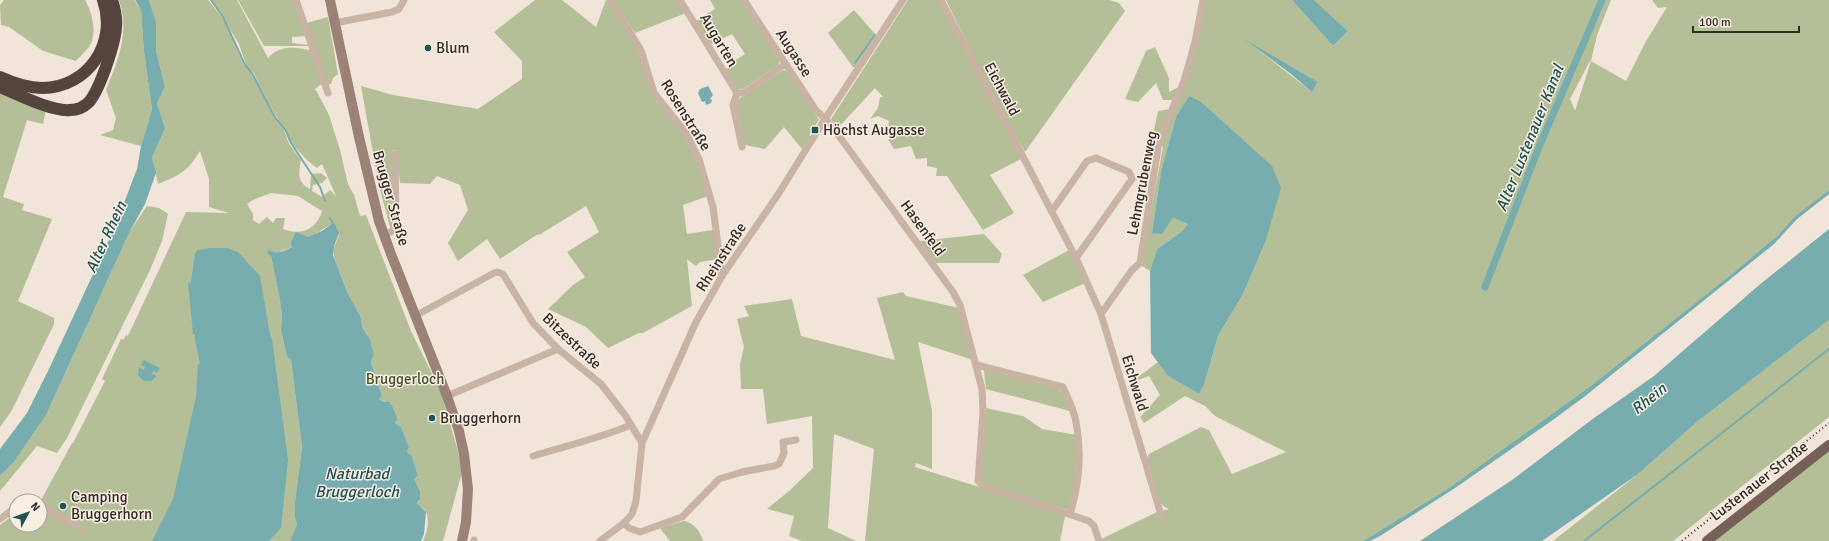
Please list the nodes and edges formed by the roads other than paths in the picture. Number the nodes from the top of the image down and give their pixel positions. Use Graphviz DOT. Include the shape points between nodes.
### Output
graph roads {
  1 [pos="103,0"];
  2 [pos="112,0"];
  3 [pos="296,0"];
  4 [pos="330,0"];
  5 [pos="404,0"];
  6 [pos="610,0"];
  7 [pos="680,0"];
  8 [pos="744,0"];
  9 [pos="903,0"];
  10 [pos="941,0"];
  11 [pos="1203,0"];
  12 [pos="334,23"];
  13 [pos="785,64"];
  14 [pos="0,78"];
  15 [pos="0,87"];
  16 [pos="328,93"];
  17 [pos="737,93"];
  18 [pos="825,119"];
  19 [pos="742,147"];
  20 [pos="395,154"];
  21 [pos="1052,211"];
  22 [pos="384,235"];
  23 [pos="1076,258"];
  24 [pos="722,276"];
  25 [pos="1101,314"];
  26 [pos="415,316"];
  27 [pos="558,349"];
  28 [pos="976,365"];
  29 [pos="447,396"];
  30 [pos="631,425"];
  31 [pos="796,440"];
  32 [pos="642,443"];
  33 [pos="1829,445"];
  34 [pos="533,456"];
  35 [pos="48,510"];
  36 [pos="1070,514"];
  37 [pos="1162,518"];
  38 [pos="624,522"];
  39 [pos="81,528"];
  40 [pos="462,541"];
  41 [pos="600,541"];
  42 [pos="1099,541"];
  43 [pos="1707,541"];
  1 -- 14 [label="highway" via="108,22 105,44 95,61 81,76 65,84 40,88"];
  2 -- 15 [label="highway" via="116,21 114,43 98,84 86,104 75,110 65,110"];
  3 -- 16 [label="street"];
  4 -- 12 [label="main road, Brugger Straße"];
  5 -- 12 [label="street" via="399,9 392,12"];
  6 -- 24 [label="street, Rosenstraße" via="641,50 654,93 682,128 699,159 713,207"];
  7 -- 17 [label="street, Augarten"];
  8 -- 13 [label="street, Augasse"];
  9 -- 18 [label="street, Rheinstraße"];
  10 -- 21 [label="street, Eichwald"];
  11 -- 25 [label="street, Lehmgrubenweg" via="1184,81 1159,141 1140,263 1132,270"];
  12 -- 22 [label="main road, Brugger Straße"];
  13 -- 17 [label="street" via="744,93"];
  13 -- 18 [label="street, Augasse"];
  17 -- 19 [label="street" via="733,106"];
  18 -- 24 [label="street, Rheinstraße" via="777,196"];
  18 -- 28 [label="street, Hasenfeld" via="953,292 960,305"];
  20 -- 22 [label="street" via="396,224 391,232"];
  21 -- 23 [label="street, Eichwald"];
  21 -- 23 [label="street" via="1088,161 1096,158 1129,172 1132,180"];
  22 -- 26 [label="main road, Brugger Straße"];
  23 -- 25 [label="street, Eichwald"];
  24 -- 32 [label="street, Rheinstraße" via="696,322"];
  25 -- 37 [label="street, Eichwald"];
  26 -- 27 [label="street, Bitzestraße" via="497,272 503,274 527,315"];
  26 -- 29 [label="main road, Brugger Straße"];
  27 -- 29 [label="street"];
  27 -- 30 [label="street, Bitzestraße" via="601,384"];
  28 -- 36 [label="street, Hasenfeld" via="983,397 978,481 984,487"];
  28 -- 36 [label="street" via="1062,387 1076,420 1078,437 1075,496"];
  29 -- 40 [label="main road, Brugger Straße" via="459,431 466,469 468,504"];
  30 -- 32 [label="street, Bitzestraße"];
  30 -- 34 [label="street" via="605,436"];
  31 -- 38 [label="street" via="783,442 784,454 779,464 719,479 688,513 675,521 640,532 629,528"];
  32 -- 38 [label="street, Rheinstraße" via="636,501 632,514"];
  33 -- 43 [label="main road, Lustenauer Straße"];
  35 -- 39 [label="street"];
  36 -- 42 [label="street, Hasenfeld" via="1089,521 1094,526"];
  38 -- 41 [label="street, Rheinstraße"];
}
